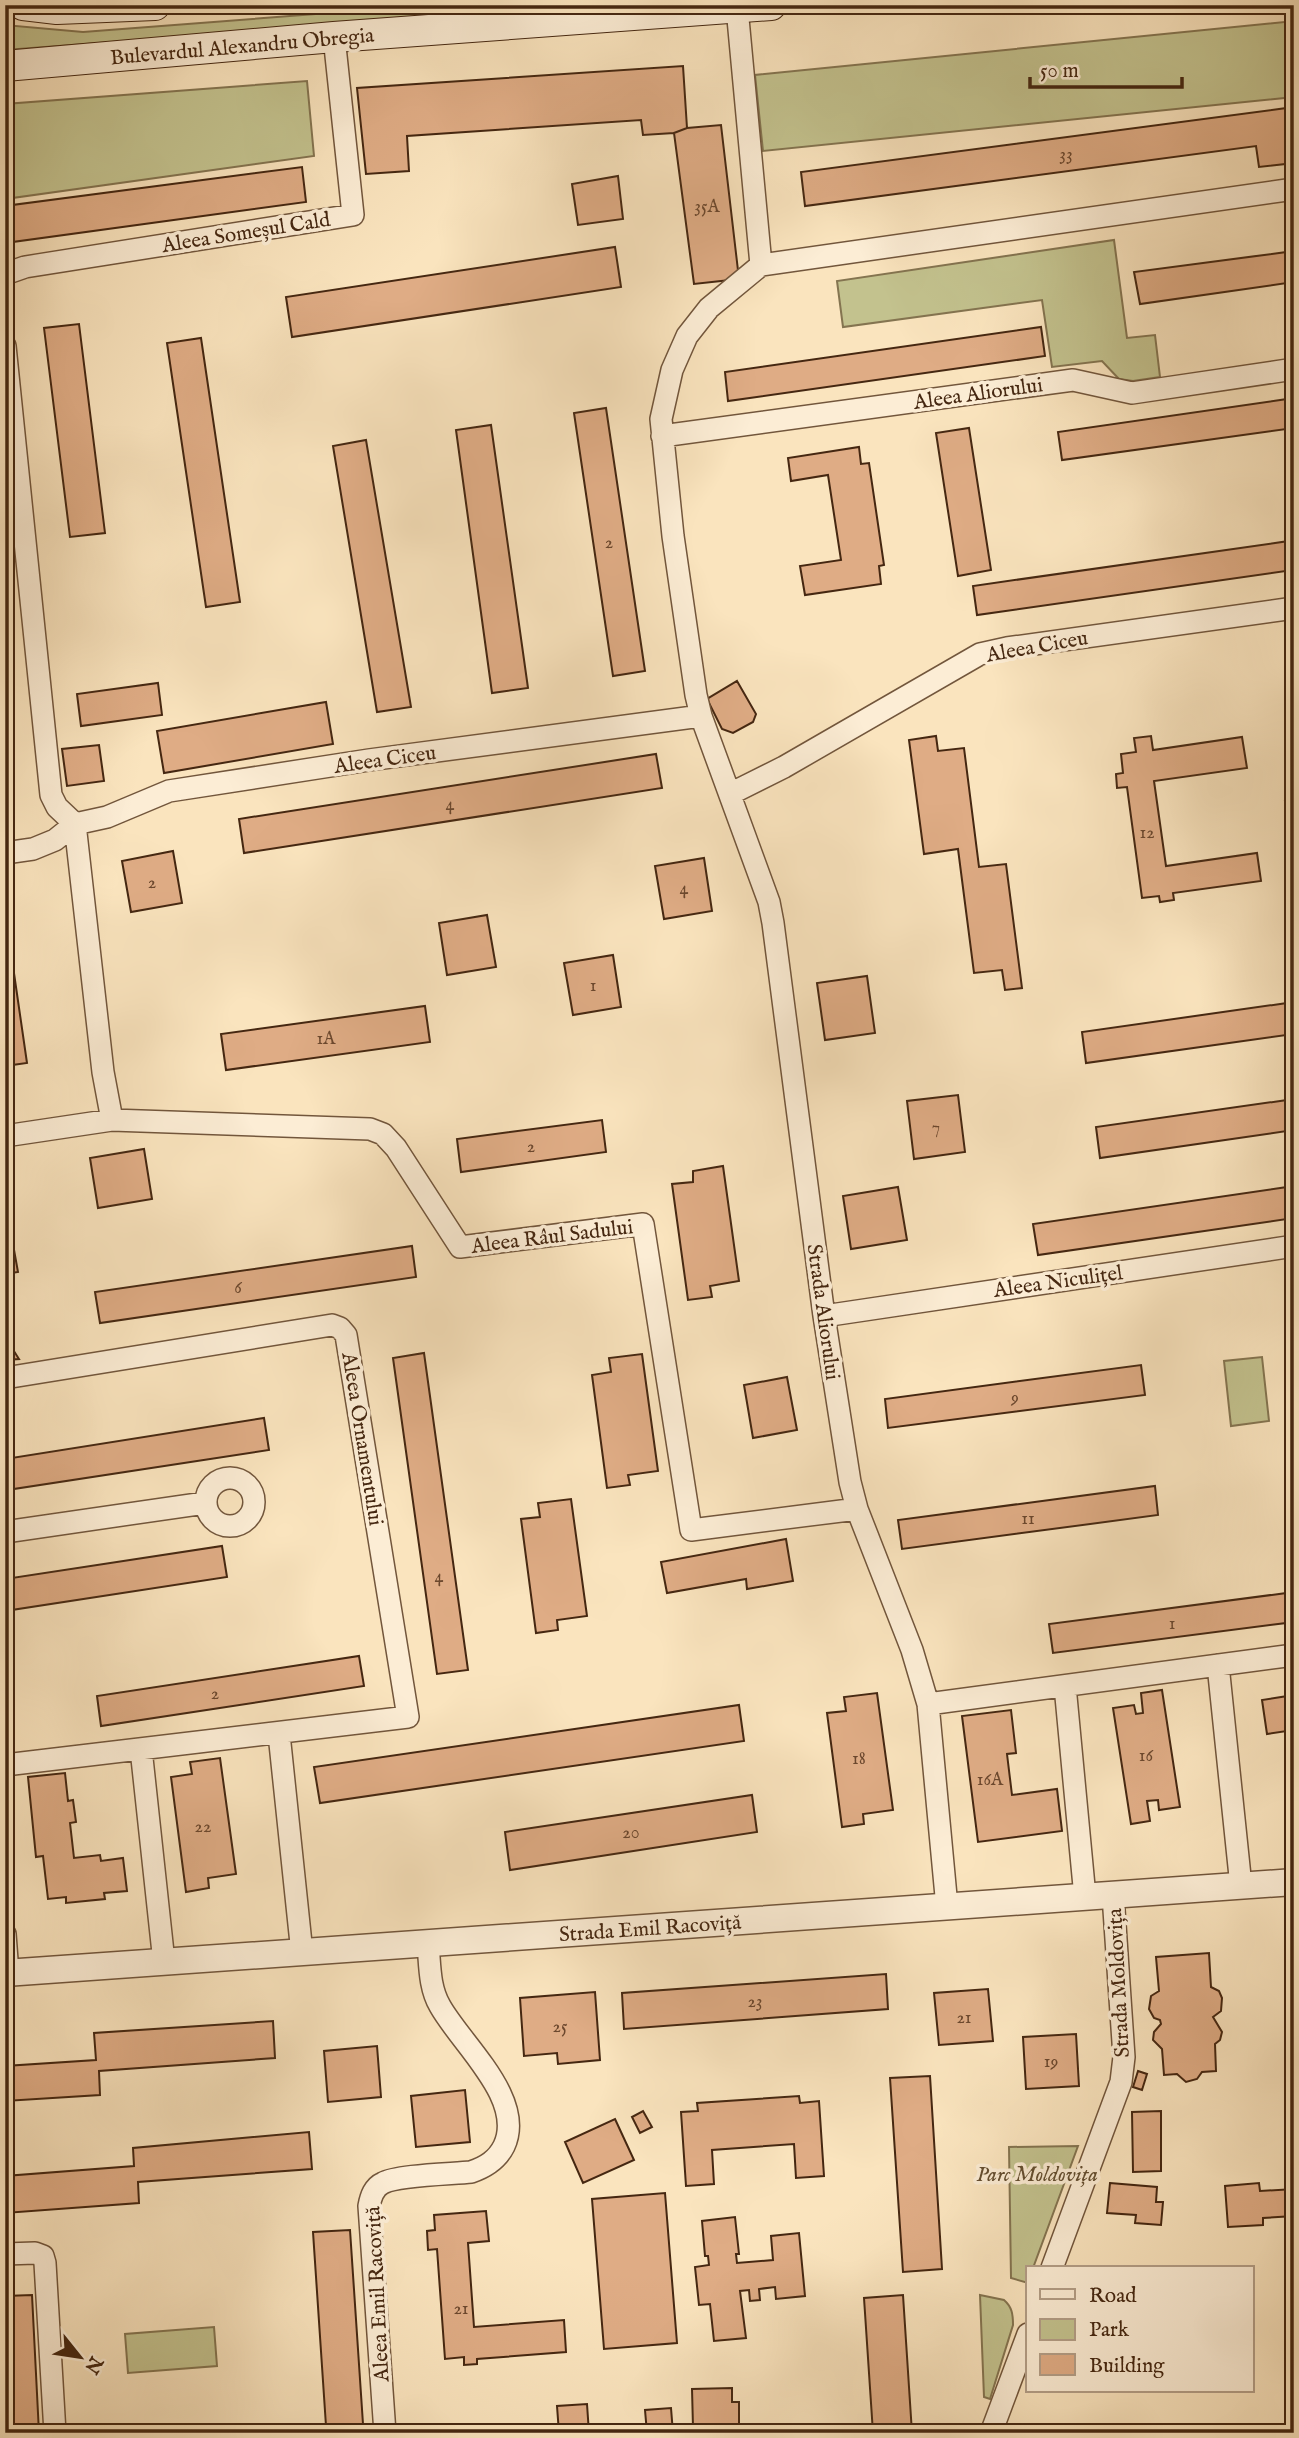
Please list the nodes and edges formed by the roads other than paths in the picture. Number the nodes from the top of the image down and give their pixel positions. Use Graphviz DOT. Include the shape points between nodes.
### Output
graph roads {
  1 [pos="23,5"];
  2 [pos="155,5"];
  3 [pos="771,5"];
  4 [pos="737,8"];
  5 [pos="334,37"];
  6 [pos="5,66"];
  7 [pos="1294,188"];
  8 [pos="761,265"];
  9 [pos="5,274"];
  10 [pos="5,346"];
  11 [pos="1294,369"];
  12 [pos="662,436"];
  13 [pos="1294,608"];
  14 [pos="701,716"];
  15 [pos="730,794"];
  16 [pos="75,824"];
  17 [pos="5,853"];
  18 [pos="112,1120"];
  19 [pos="5,1136"];
  20 [pos="1293,1248"];
  21 [pos="824,1316"];
  22 [pos="5,1378"];
  23 [pos="205,1503"];
  24 [pos="857,1509"];
  25 [pos="5,1532"];
  26 [pos="1294,1655"];
  27 [pos="1218,1665"];
  28 [pos="1065,1686"];
  29 [pos="928,1704"];
  30 [pos="279,1734"];
  31 [pos="141,1749"];
  32 [pos="5,1765"];
  33 [pos="1294,1882"];
  34 [pos="1241,1886"];
  35 [pos="1113,1895"];
  36 [pos="1085,1897"];
  37 [pos="947,1907"];
  38 [pos="5,1934"];
  39 [pos="428,1944"];
  40 [pos="302,1952"];
  41 [pos="164,1962"];
  42 [pos="7,1973"];
  43 [pos="5,2254"];
  44 [pos="1053,2266"];
  45 [pos="1026,2339"];
  46 [pos="55,2433"];
  47 [pos="385,2433"];
  48 [pos="991,2433"];
  1 -- 2 [label="main road" via="57,9"];
  3 -- 4 [label="main road, Bulevardul Alexandru Obregia"];
  4 -- 5 [label="main road, Bulevardul Alexandru Obregia"];
  4 -- 8 [label="street"];
  5 -- 6 [label="main road, Bulevardul Alexandru Obregia"];
  5 -- 9 [label="street, Aleea Someșul Cald" via="353,215 25,267"];
  7 -- 8 [label="street"];
  8 -- 12 [label="street" via="709,308 687,336 667,388"];
  10 -- 16 [label="street" via="51,795"];
  11 -- 12 [label="street, Aleea Aliorului" via="1132,393 1073,380"];
  12 -- 14 [label="street"];
  13 -- 15 [label="street, Aleea Ciceu" via="981,654"];
  14 -- 15 [label="street, Strada Aliorului"];
  14 -- 16 [label="street, Aleea Ciceu" via="187,788"];
  15 -- 21 [label="street, Strada Aliorului" via="773,923"];
  16 -- 17 [label="street, Aleea Ciceu" via="55,840"];
  16 -- 18 [label="street"];
  18 -- 19 [label="street, Aleea Râul Sadului"];
  18 -- 24 [label="street, Aleea Râul Sadului" via="370,1129 383,1134 396,1148 460,1247 643,1224 691,1530"];
  20 -- 21 [label="street, Aleea Niculițel"];
  21 -- 24 [label="street, Strada Aliorului"];
  22 -- 30 [label="street, Aleea Ornamentului" via="332,1325 346,1335 408,1717"];
  23 -- 25 [label="street"];
  24 -- 29 [label="street, Strada Aliorului"];
  26 -- 27 [label="street"];
  27 -- 28 [label="street"];
  27 -- 34 [label="street"];
  28 -- 29 [label="street"];
  28 -- 36 [label="street"];
  29 -- 37 [label="street, Strada Aliorului"];
  30 -- 31 [label="street, Aleea Ornamentului"];
  30 -- 40 [label="street"];
  31 -- 32 [label="street, Aleea Ornamentului"];
  31 -- 41 [label="street"];
  33 -- 34 [label="street, Strada Emil Racoviță"];
  34 -- 35 [label="street, Strada Emil Racoviță"];
  35 -- 36 [label="street, Strada Emil Racoviță"];
  35 -- 44 [label="street, Strada Moldovița" via="1124,2057 1121,2082"];
  36 -- 37 [label="street, Strada Emil Racoviță"];
  37 -- 39 [label="street, Strada Emil Racoviță"];
  38 -- 42 [label="street"];
  39 -- 40 [label="street, Strada Emil Racoviță"];
  39 -- 47 [label="street, Aleea Emil Racoviță" via="435,1996 498,2091 509,2128 501,2151 481,2168 392,2180 371,2196"];
  40 -- 41 [label="street, Strada Emil Racoviță"];
  41 -- 42 [label="street, Strada Emil Racoviță"];
  43 -- 46 [label="street" via="35,2253 46,2263"];
  45 -- 48 [label="street"];
}
